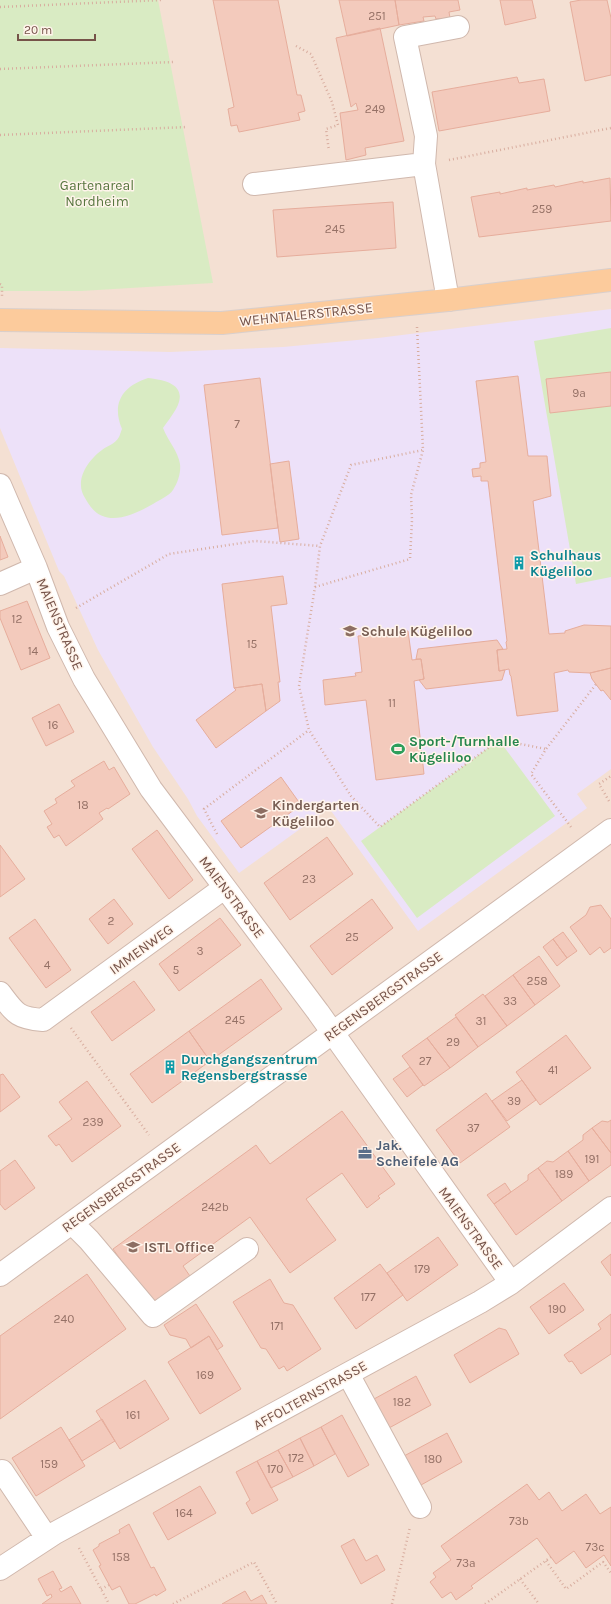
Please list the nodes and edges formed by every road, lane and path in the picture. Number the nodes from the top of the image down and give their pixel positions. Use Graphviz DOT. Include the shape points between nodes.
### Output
graph roads {
  1 [pos="162,0"];
  2 [pos="0,7"];
  3 [pos="458,27"];
  4 [pos="296,46"];
  5 [pos="174,62"];
  6 [pos="0,69"];
  7 [pos="187,127"];
  8 [pos="611,128"];
  9 [pos="0,135"];
  10 [pos="424,164"];
  11 [pos="332,175"];
  12 [pos="254,184"];
  13 [pos="611,280"];
  14 [pos="0,284"];
  15 [pos="2,296"];
  16 [pos="448,300"];
  17 [pos="0,320"];
  18 [pos="417,326"];
  19 [pos="423,450"];
  20 [pos="0,485"];
  21 [pos="320,546"];
  22 [pos="36,568"];
  23 [pos="0,584"];
  24 [pos="315,587"];
  25 [pos="71,611"];
  26 [pos="597,683"];
  27 [pos="309,730"];
  28 [pos="546,749"];
  29 [pos="611,776"];
  30 [pos="609,801"];
  31 [pos="571,828"];
  32 [pos="611,830"];
  33 [pos="217,834"];
  34 [pos="224,888"];
  35 [pos="0,993"];
  36 [pos="58,1010"];
  37 [pos="333,1033"];
  38 [pos="149,1135"];
  39 [pos="611,1208"];
  40 [pos="72,1223"];
  41 [pos="247,1248"];
  42 [pos="0,1275"];
  43 [pos="511,1283"];
  44 [pos="348,1374"];
  45 [pos="2,1471"];
  46 [pos="420,1507"];
  47 [pos="57,1532"];
  48 [pos="551,1557"];
  49 [pos="546,1561"];
  50 [pos="0,1569"];
  51 [pos="611,1573"];
  52 [pos="520,1579"];
  53 [pos="109,1585"];
  54 [pos="101,1589"];
  55 [pos="109,1604"];
  56 [pos="173,1604"];
  57 [pos="277,1604"];
  58 [pos="485,1604"];
  59 [pos="539,1604"];
  1 -- 2 [label="path"];
  3 -- 10 [label="street" via="405,36 426,136"];
  4 -- 11 [label="path" via="311,54 332,102 338,125 326,129"];
  5 -- 6 [label="path"];
  7 -- 9 [label="path"];
  8 -- 10 [label="path"];
  10 -- 11 [label="street"];
  10 -- 16 [label="street"];
  11 -- 12 [label="street"];
  13 -- 16 [label="main road, WEHNTALERSTRASSE"];
  14 -- 15 [label="path"];
  16 -- 17 [label="main road, WEHNTALERSTRASSE" via="222,323"];
  18 -- 19 [label="path"];
  19 -- 21 [label="path" via="351,464"];
  19 -- 24 [label="path" via="411,495 410,559"];
  20 -- 22 [label="street, MAIENSTRASSE"];
  21 -- 24 [label="path"];
  21 -- 25 [label="path" via="255,541 169,554"];
  22 -- 23 [label="street"];
  22 -- 34 [label="street, MAIENSTRASSE" via="58,627 84,679 151,789"];
  24 -- 27 [label="path" via="299,686"];
  26 -- 28 [label="path"];
  27 -- 28 [label="path" via="351,796 380,827 499,740"];
  27 -- 33 [label="path" via="204,809"];
  28 -- 31 [label="path" via="531,774"];
  29 -- 30 [label="path" via="600,784"];
  32 -- 37 [label="street, REGENSBERGSTRASSE"];
  34 -- 36 [label="street, IMMENWEG"];
  34 -- 37 [label="street, MAIENSTRASSE"];
  35 -- 36 [label="street, IMMENWEG" via="14,1012 28,1018 43,1020"];
  36 -- 38 [label="path"];
  37 -- 40 [label="street, REGENSBERGSTRASSE"];
  37 -- 43 [label="street, MAIENSTRASSE"];
  39 -- 43 [label="street, AFFOLTERNSTRASSE"];
  40 -- 41 [label="street" via="153,1316"];
  40 -- 42 [label="street, REGENSBERGSTRASSE"];
  43 -- 44 [label="street, AFFOLTERNSTRASSE"];
  44 -- 46 [label="street"];
  44 -- 47 [label="street, AFFOLTERNSTRASSE"];
  45 -- 47 [label="street"];
  47 -- 50 [label="street, AFFOLTERNSTRASSE"];
  47 -- 54 [label="path"];
  48 -- 49 [label="path"];
  49 -- 51 [label="path" via="566,1589 603,1562"];
  49 -- 52 [label="path"];
  52 -- 58 [label="path"];
  52 -- 59 [label="path"];
  53 -- 54 [label="path"];
  54 -- 55 [label="path"];
  56 -- 57 [label="path" via="254,1562"];
}
